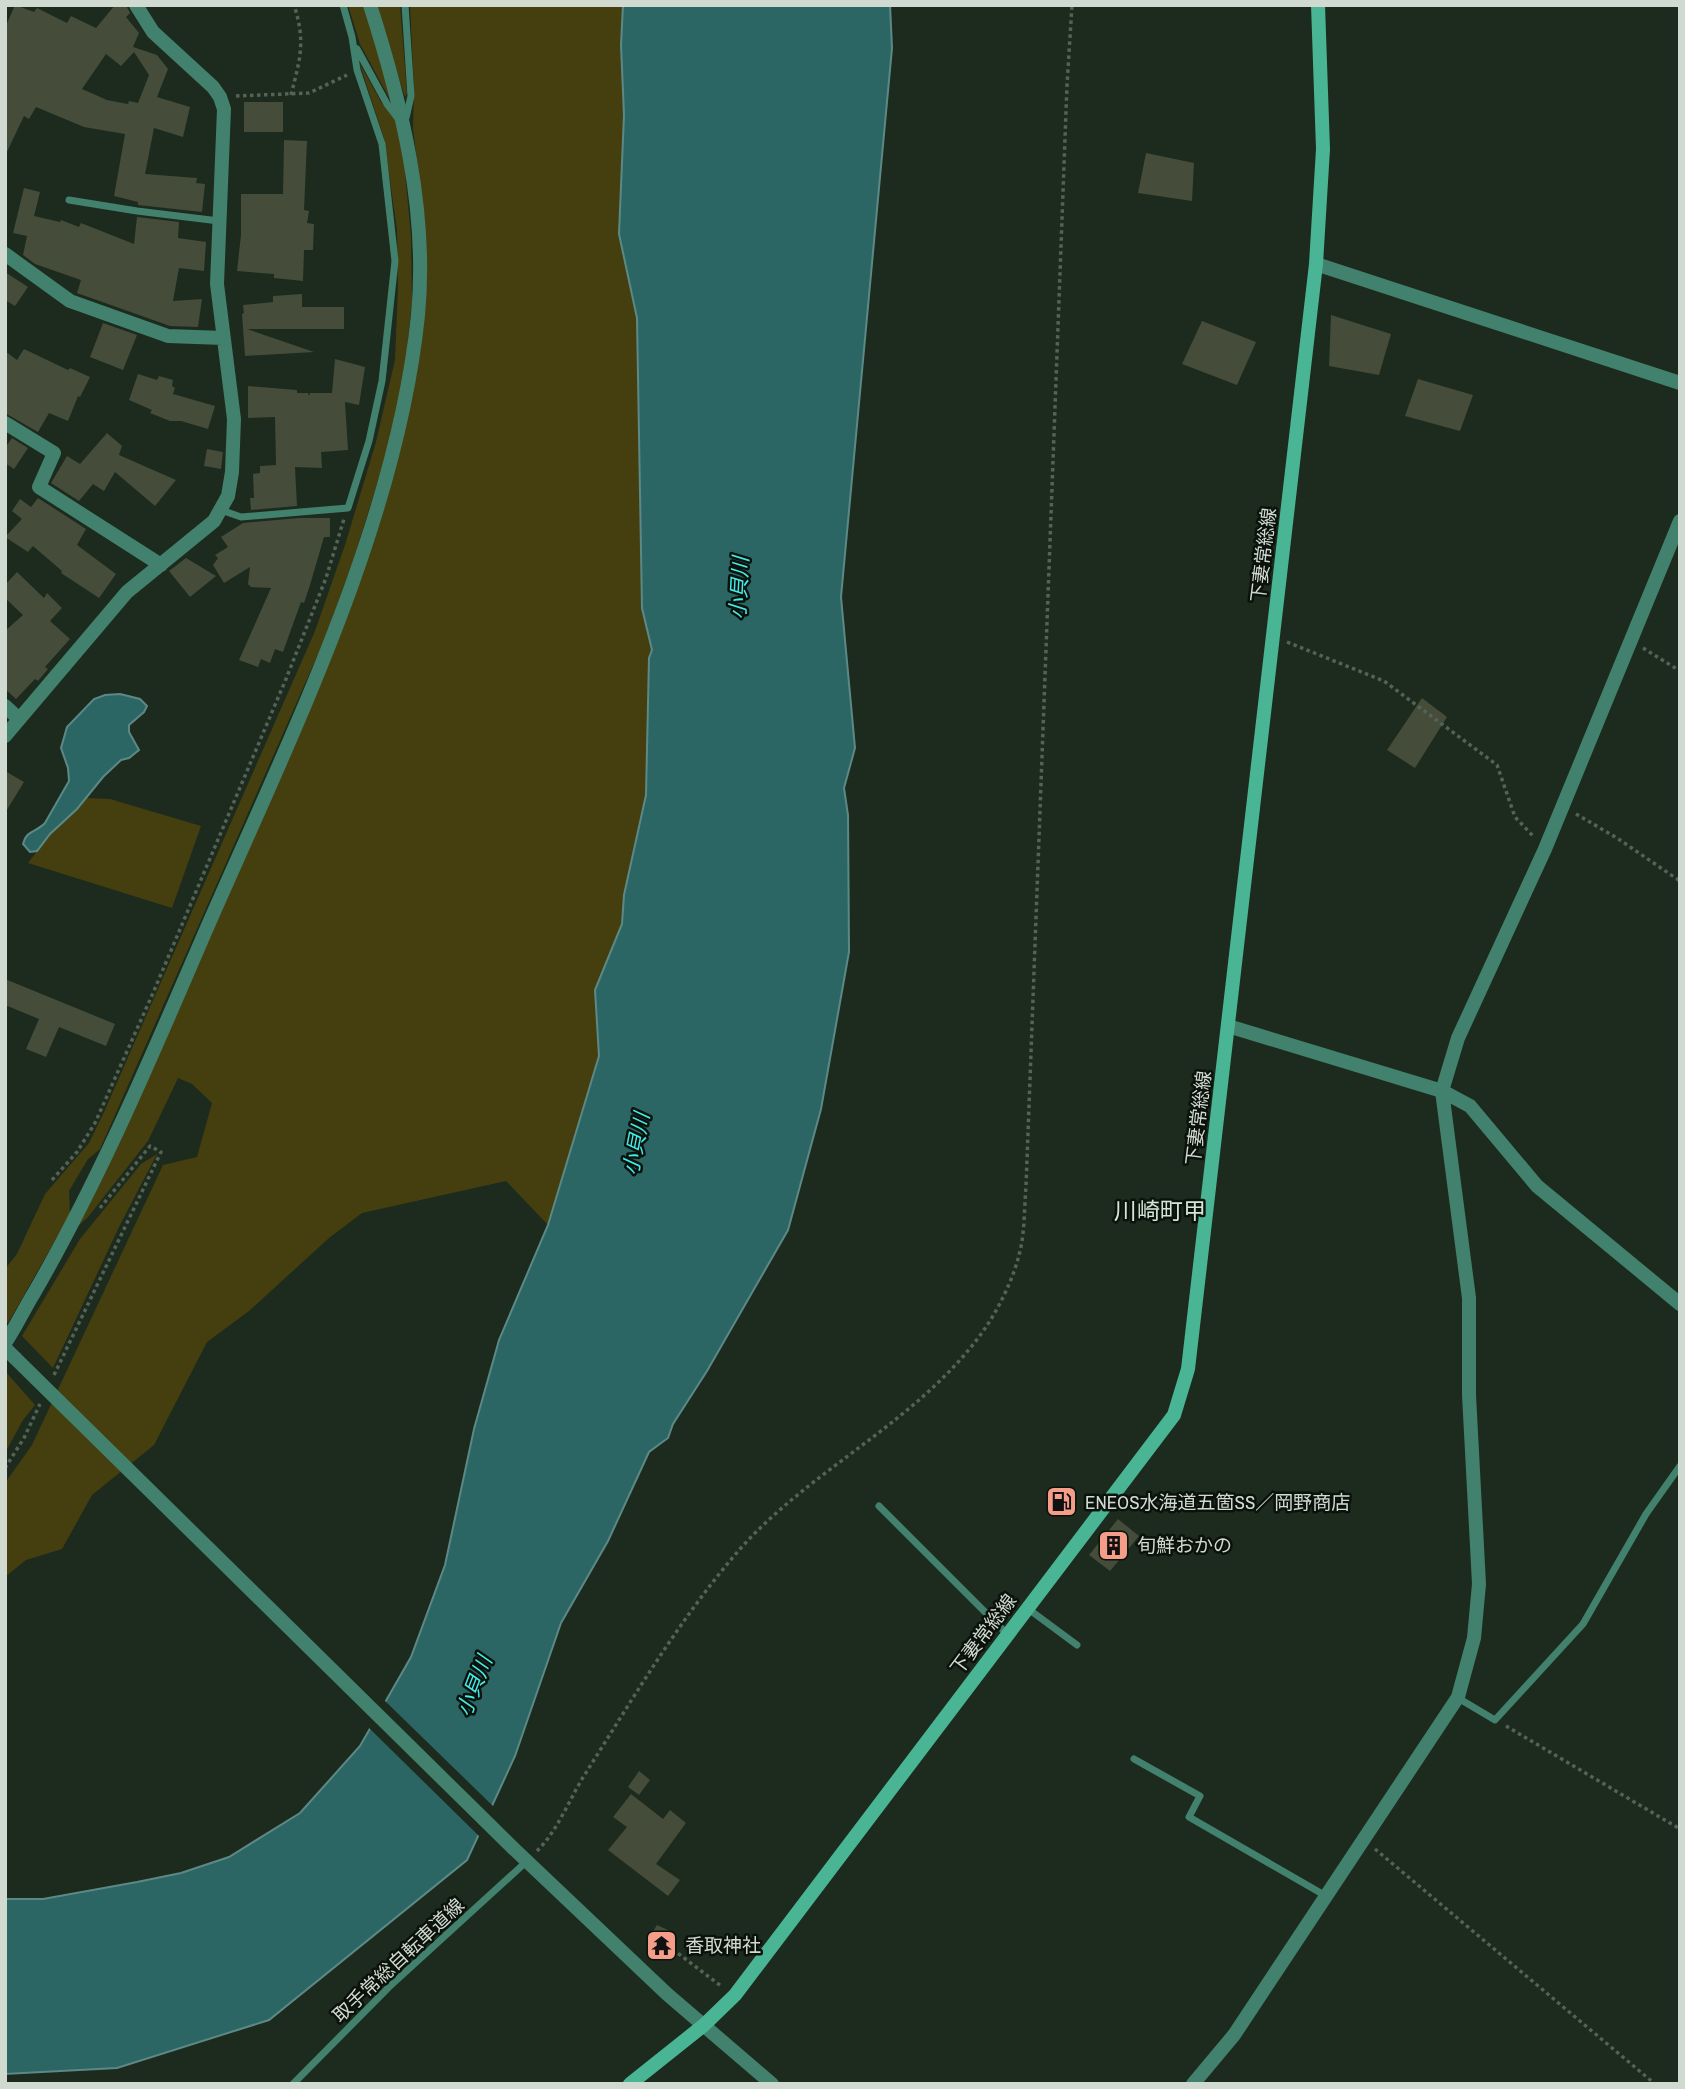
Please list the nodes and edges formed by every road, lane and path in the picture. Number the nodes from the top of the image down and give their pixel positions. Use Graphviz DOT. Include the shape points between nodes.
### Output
graph roads {
  1 [pos="136,5"];
  2 [pos="294,5"];
  3 [pos="343,5"];
  4 [pos="370,5"];
  5 [pos="405,5"];
  6 [pos="1072,5"];
  7 [pos="1318,5"];
  8 [pos="353,43"];
  9 [pos="357,70"];
  10 [pos="291,95"];
  11 [pos="220,97"];
  12 [pos="404,126"];
  13 [pos="69,200"];
  14 [pos="220,221"];
  15 [pos="5,254"];
  16 [pos="1316,264"];
  17 [pos="223,338"];
  18 [pos="1680,383"];
  19 [pos="5,423"];
  20 [pos="348,508"];
  21 [pos="222,510"];
  22 [pos="1680,521"];
  23 [pos="161,565"];
  24 [pos="1273,636"];
  25 [pos="1631,640"];
  26 [pos="1680,671"];
  27 [pos="5,706"];
  28 [pos="19,719"];
  29 [pos="5,736"];
  30 [pos="1562,806"];
  31 [pos="1545,849"];
  32 [pos="1680,881"];
  33 [pos="1228,1026"];
  34 [pos="1442,1091"];
  35 [pos="52,1180"];
  36 [pos="99,1209"];
  37 [pos="1680,1304"];
  38 [pos="9,1350"];
  39 [pos="53,1377"];
  40 [pos="41,1402"];
  41 [pos="1680,1466"];
  42 [pos="5,1468"];
  43 [pos="879,1506"];
  44 [pos="1027,1608"];
  45 [pos="1007,1634"];
  46 [pos="1077,1645"];
  47 [pos="1458,1697"];
  48 [pos="1495,1720"];
  49 [pos="1134,1759"];
  50 [pos="1680,1829"];
  51 [pos="1364,1840"];
  52 [pos="526,1862"];
  53 [pos="1327,1897"];
  54 [pos="667,1945"];
  55 [pos="734,1996"];
  56 [pos="704,2025"];
  57 [pos="293,2084"];
  58 [pos="630,2084"];
  59 [pos="772,2084"];
  60 [pos="1193,2084"];
  61 [pos="1655,2084"];
  1 -- 11 [label="street" via="153,33 196,69"];
  2 -- 10 [label="path" via="303,36"];
  3 -- 8 [label="lane"];
  4 -- 12 [label="street"];
  5 -- 12 [label="lane" via="411,96"];
  6 -- 52 [label="path" via="1020,1254 987,1325 959,1362 924,1398 769,1519 731,1560 670,1641 559,1822"];
  7 -- 16 [label="main road, 下妻常総線" via="1324,149"];
  8 -- 9 [label="lane"];
  8 -- 12 [label="lane"];
  9 -- 10 [label="path" via="309,93"];
  9 -- 20 [label="lane" via="382,144 395,261 382,381"];
  10 -- 11 [label="path"];
  11 -- 14 [label="street" via="225,128"];
  12 -- 38 [label="street" via="416,198 418,312 410,376 370,526 311,687 111,1148"];
  13 -- 14 [label="lane"];
  14 -- 17 [label="street" via="217,284"];
  15 -- 17 [label="street" via="70,302 168,336"];
  16 -- 18 [label="street"];
  16 -- 24 [label="main road, 下妻常総線"];
  17 -- 21 [label="street" via="234,419 232,472"];
  19 -- 23 [label="street" via="54,453 39,487"];
  20 -- 21 [label="lane" via="242,517"];
  20 -- 35 [label="path" via="286,679 153,992 95,1123"];
  21 -- 23 [label="street"];
  22 -- 25 [label="street"];
  23 -- 28 [label="street" via="127,592"];
  24 -- 31 [label="path" via="1384,681 1497,765 1515,817"];
  24 -- 33 [label="main road, 下妻常総線"];
  25 -- 26 [label="path"];
  25 -- 30 [label="street"];
  27 -- 28 [label="street"];
  28 -- 29 [label="street"];
  30 -- 31 [label="street"];
  30 -- 32 [label="path"];
  31 -- 34 [label="street" via="1458,1038"];
  33 -- 34 [label="street"];
  33 -- 44 [label="main road, 下妻常総線" via="1188,1368 1174,1415"];
  34 -- 37 [label="street" via="1470,1107 1537,1186"];
  34 -- 47 [label="street" via="1469,1298 1479,1584 1474,1638"];
  36 -- 39 [label="path" via="150,1146 161,1152"];
  38 -- 52 [label="street, bridge"];
  40 -- 42 [label="path"];
  41 -- 48 [label="lane" via="1646,1514 1583,1624"];
  43 -- 45 [label="lane"];
  44 -- 45 [label="main road, 下妻常総線"];
  44 -- 46 [label="lane"];
  45 -- 55 [label="main road, 下妻常総線"];
  47 -- 48 [label="lane"];
  47 -- 51 [label="street"];
  48 -- 50 [label="path"];
  49 -- 53 [label="lane" via="1200,1796 1189,1817"];
  51 -- 53 [label="street"];
  51 -- 61 [label="path"];
  52 -- 56 [label="street"];
  52 -- 57 [label="lane, 取手常総自転車道線" via="389,1987"];
  53 -- 60 [label="street" via="1234,2035"];
  54 -- 55 [label="path"];
  55 -- 56 [label="main road, 下妻常総線"];
  56 -- 58 [label="main road, 下妻常総線"];
  56 -- 59 [label="street"];
}
